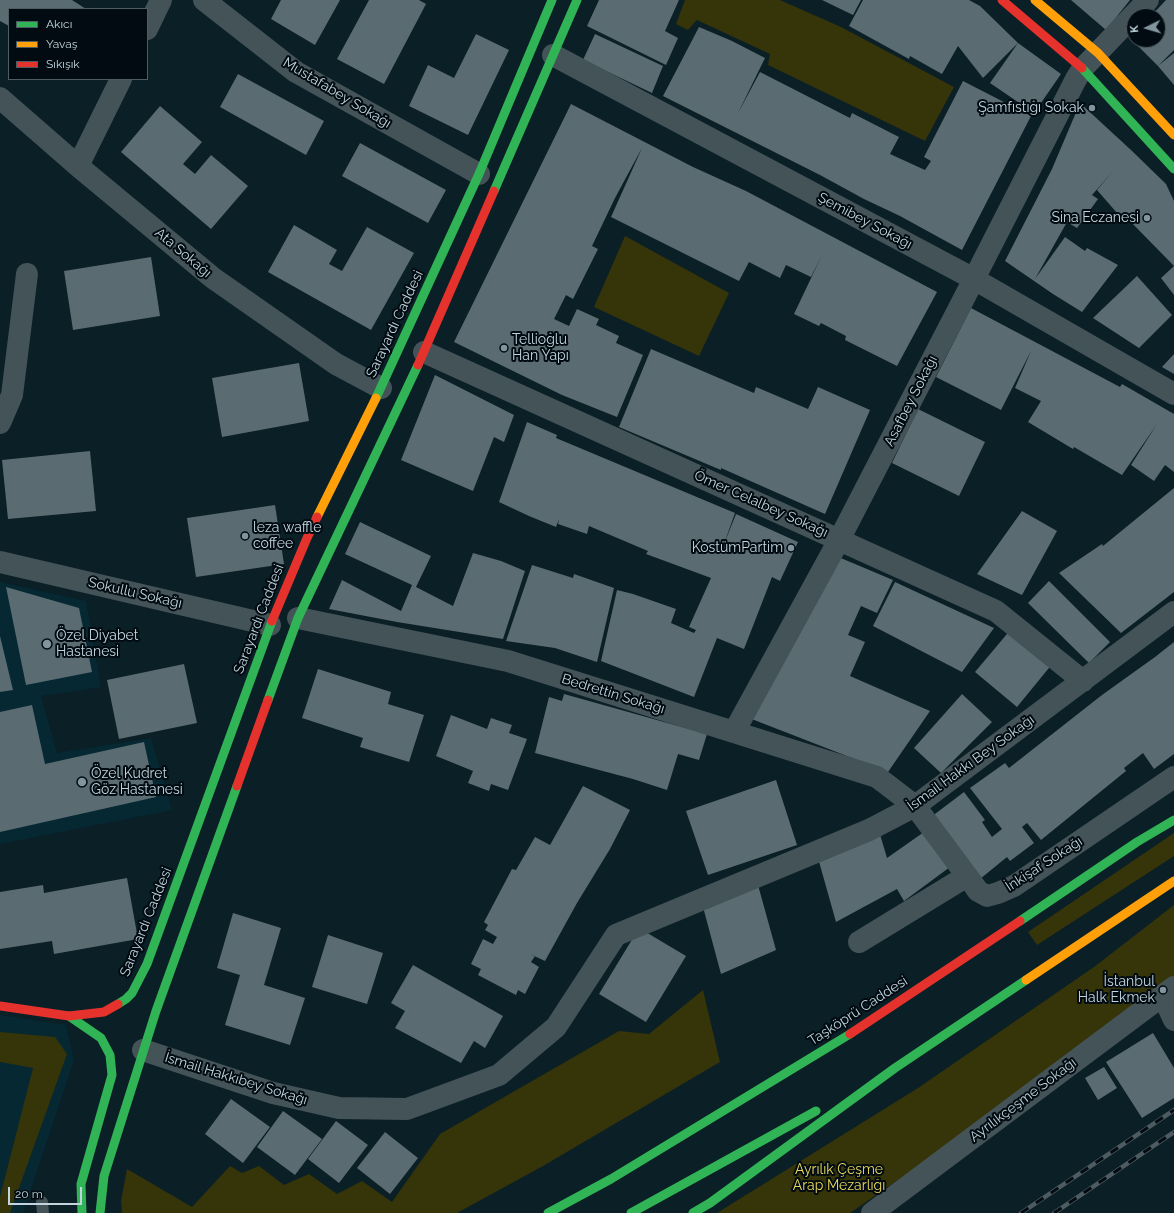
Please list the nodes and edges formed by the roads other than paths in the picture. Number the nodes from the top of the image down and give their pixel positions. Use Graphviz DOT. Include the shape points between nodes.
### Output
graph roads {
  1 [pos="161,0"];
  2 [pos="204,0"];
  3 [pos="552,0"];
  4 [pos="577,0"];
  5 [pos="1002,0"];
  6 [pos="1035,0"];
  7 [pos="1148,0"];
  8 [pos="148,27"];
  9 [pos="553,55"];
  10 [pos="1091,60"];
  11 [pos="121,80"];
  12 [pos="0,98"];
  13 [pos="1174,136"];
  14 [pos="78,166"];
  15 [pos="1174,169"];
  16 [pos="479,174"];
  17 [pos="27,274"];
  18 [pos="974,279"];
  19 [pos="424,352"];
  20 [pos="381,388"];
  21 [pos="1174,394"];
  22 [pos="0,423"];
  23 [pos="839,540"];
  24 [pos="0,562"];
  25 [pos="1174,612"];
  26 [pos="298,618"];
  27 [pos="270,625"];
  28 [pos="1083,681"];
  29 [pos="734,732"];
  30 [pos="1174,777"];
  31 [pos="915,806"];
  32 [pos="1174,820"];
  33 [pos="967,876"];
  34 [pos="1174,881"];
  35 [pos="616,935"];
  36 [pos="859,942"];
  37 [pos="1168,991"];
  38 [pos="0,1006"];
  39 [pos="69,1016"];
  40 [pos="1174,1020"];
  41 [pos="143,1050"];
  42 [pos="895,1068"];
  43 [pos="82,1213"];
  44 [pos="100,1213"];
  45 [pos="548,1213"];
  46 [pos="631,1213"];
  47 [pos="693,1213"];
  48 [pos="872,1213"];
  1 -- 8 [label="street"];
  2 -- 16 [label="street, Mustafabey Sokağı" via="296,72"];
  3 -- 16 [label="main road, Sarayardı Caddesi"];
  4 -- 9 [label="main road"];
  5 -- 10 [label="main road"];
  6 -- 10 [label="main road"];
  7 -- 10 [label="street, Asafbey Sokağı"];
  9 -- 18 [label="street, Şemibey Sokağı"];
  9 -- 19 [label="main road"];
  10 -- 13 [label="main road"];
  10 -- 15 [label="main road"];
  10 -- 18 [label="street, Asafbey Sokağı" via="1072,86"];
  11 -- 14 [label="street"];
  12 -- 14 [label="street, Ata Sokağı"];
  14 -- 20 [label="street, Ata Sokağı" via="213,278 336,364"];
  16 -- 20 [label="main road, Sarayardı Caddesi"];
  17 -- 22 [label="street" via="12,395"];
  18 -- 21 [label="street, Şemibey Sokağı"];
  18 -- 23 [label="street, Asafbey Sokağı"];
  19 -- 23 [label="street, Ömer Celalbey Sokağı"];
  19 -- 26 [label="main road"];
  20 -- 27 [label="main road, Sarayardı Caddesi" via="306,538"];
  23 -- 28 [label="street, Ömer Celalbey Sokağı" via="996,611"];
  23 -- 29 [label="street, Asafbey Sokağı"];
  24 -- 27 [label="street, Sokullu Sokağı"];
  25 -- 28 [label="street, İsmail Hakkı Bey Sokağı"];
  26 -- 29 [label="street, Bedrettin Sokağı" via="508,661"];
  26 -- 41 [label="main road"];
  27 -- 39 [label="main road, Sarayardı Caddesi" via="147,964 132,993 126,999 104,1012"];
  28 -- 31 [label="street, İsmail Hakkı Bey Sokağı"];
  29 -- 31 [label="street, Bedrettin Sokağı" via="877,776"];
  30 -- 33 [label="street, İnkişaf Sokağı" via="1014,886 987,896 978,891"];
  31 -- 33 [label="street, İnkişaf Sokağı"];
  31 -- 35 [label="street, İsmail Hakkı Bey Sokağı" via="868,830"];
  32 -- 45 [label="main road, Taşköprü Caddesi" via="1137,842 856,1030 611,1179"];
  33 -- 36 [label="street"];
  34 -- 42 [label="main road"];
  35 -- 41 [label="street, İsmail Hakkıbey Sokağı" via="556,1027 499,1075 407,1109 339,1108 273,1093"];
  37 -- 40 [label="street"];
  37 -- 48 [label="street, Ayrılıkçeşme Sokağı"];
  38 -- 39 [label="main road"];
  39 -- 43 [label="main road" via="101,1038 110,1055 112,1075 81,1184"];
  41 -- 44 [label="main road" via="104,1176"];
  42 -- 46 [label="main road"];
  42 -- 47 [label="main road"];
}
